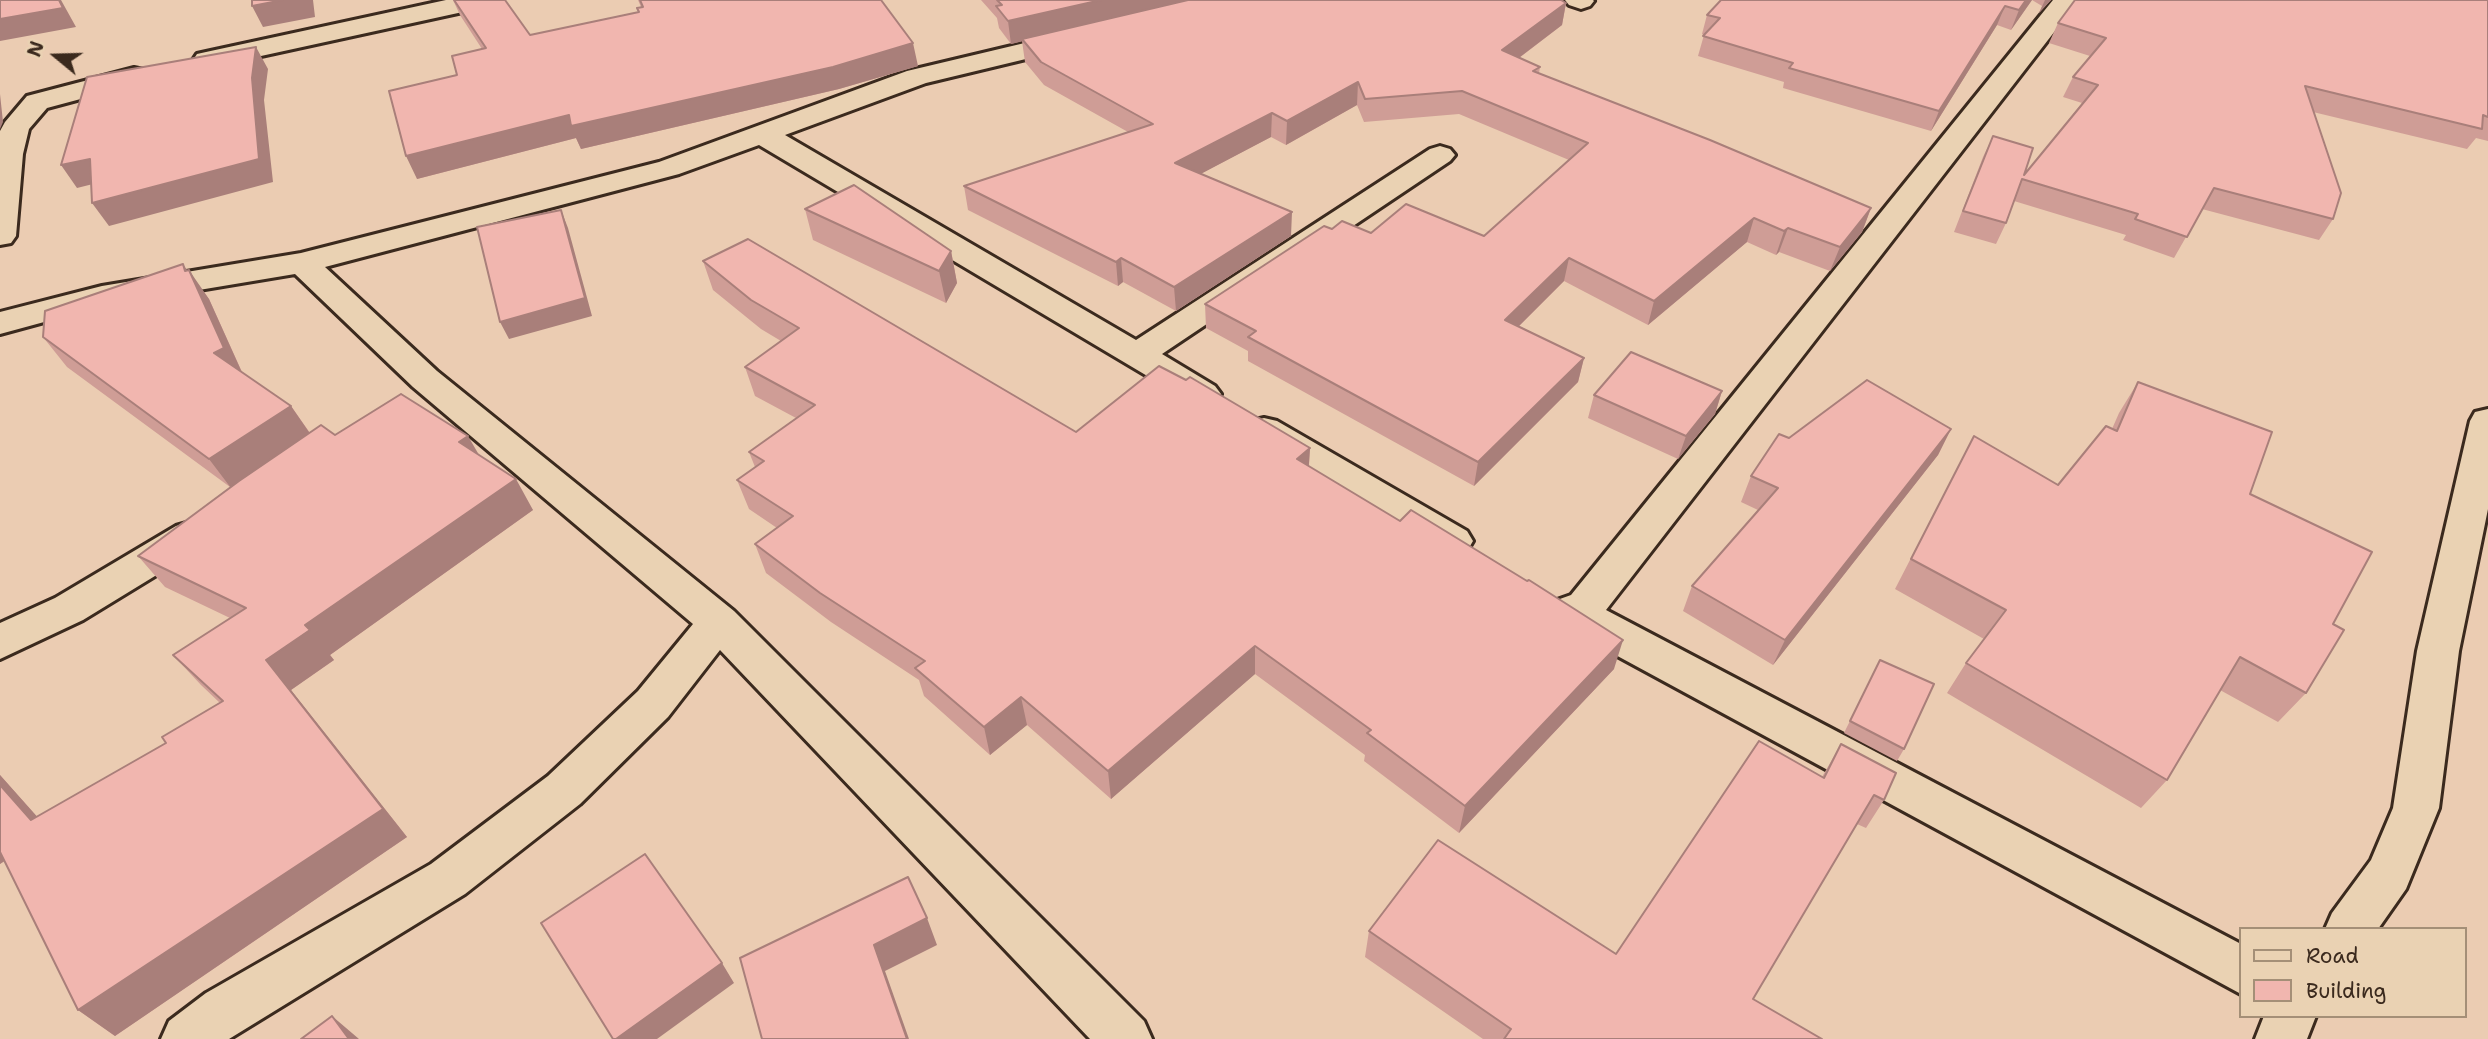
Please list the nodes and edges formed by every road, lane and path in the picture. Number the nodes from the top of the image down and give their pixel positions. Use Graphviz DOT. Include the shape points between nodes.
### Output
graph roads {
  1 [pos="481,0"];
  2 [pos="2066,0"];
  3 [pos="440,4"];
  4 [pos="1104,32"];
  5 [pos="762,134"];
  6 [pos="1440,155"];
  7 [pos="0,236"];
  8 [pos="302,263"];
  9 [pos="4,311"];
  10 [pos="1137,355"];
  11 [pos="425,379"];
  12 [pos="391,402"];
  13 [pos="2488,421"];
  14 [pos="222,517"];
  15 [pos="1483,559"];
  16 [pos="1543,594"];
  17 [pos="1578,615"];
  18 [pos="719,621"];
  19 [pos="0,642"];
  20 [pos="2349,927"];
  21 [pos="2240,969"];
  22 [pos="2289,1018"];
  23 [pos="187,1039"];
  24 [pos="1126,1039"];
  25 [pos="2281,1039"];
  1 -- 3 [label="street"];
  2 -- 17 [label="street"];
  3 -- 7 [label="street" via="94,84 37,102 15,128"];
  4 -- 5 [label="street" via="917,77"];
  5 -- 8 [label="street" via="669,168"];
  5 -- 10 [label="street"];
  6 -- 10 [label="street"];
  8 -- 9 [label="street"];
  8 -- 11 [label="street"];
  10 -- 15 [label="street"];
  11 -- 12 [label="street"];
  11 -- 18 [label="street"];
  13 -- 20 [label="street" via="2438,651 2416,808 2389,874"];
  14 -- 19 [label="street" via="69,609"];
  16 -- 17 [label="street"];
  17 -- 21 [label="street"];
  18 -- 23 [label="street" via="653,704 564,790 448,879 224,1011"];
  18 -- 24 [label="street"];
  22 -- 25 [label="street"];
}
